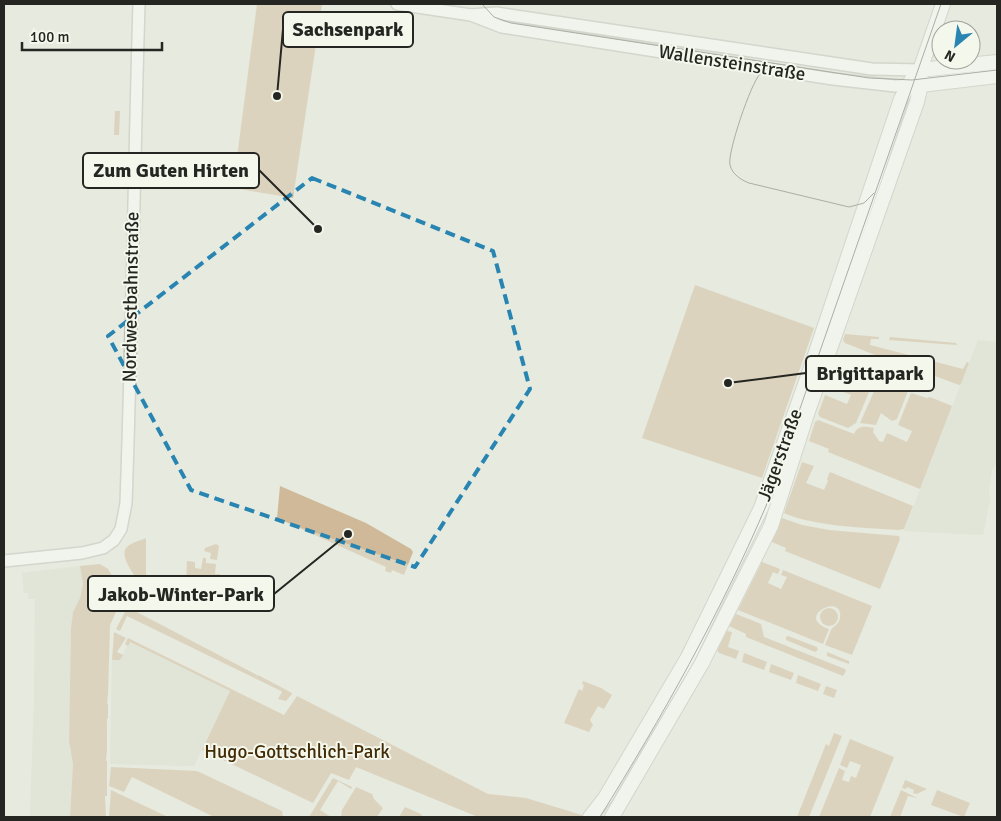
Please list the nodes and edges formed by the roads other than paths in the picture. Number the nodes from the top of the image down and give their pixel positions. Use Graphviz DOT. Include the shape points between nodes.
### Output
graph roads {
  1 [pos="139,4"];
  2 [pos="397,4"];
  3 [pos="943,4"];
  4 [pos="470,15"];
  5 [pos="997,62"];
  6 [pos="920,70"];
  7 [pos="997,76"];
  8 [pos="915,85"];
  9 [pos="4,561"];
  10 [pos="590,817"];
  11 [pos="612,817"];
  1 -- 9 [label="street, Nordwestbahnstraße" via="125,513 121,529 110,544 98,550"];
  2 -- 4 [label="street, Wallensteinstraße"];
  3 -- 6 [label="main road, Jägerstraße"];
  4 -- 6 [label="street, Wallensteinstraße" via="496,13 872,70"];
  4 -- 8 [label="street, Wallensteinstraße" via="502,27 833,79"];
  5 -- 6 [label="main road, Wallensteinstraße"];
  6 -- 8 [label="main road, Jägerstraße"];
  7 -- 8 [label="main road, Wallensteinstraße"];
  8 -- 10 [label="main road, Jägerstraße" via="901,100 761,508 688,657 606,798"];
  8 -- 11 [label="main road, Jägerstraße" via="917,102 771,526 702,663"];
}
